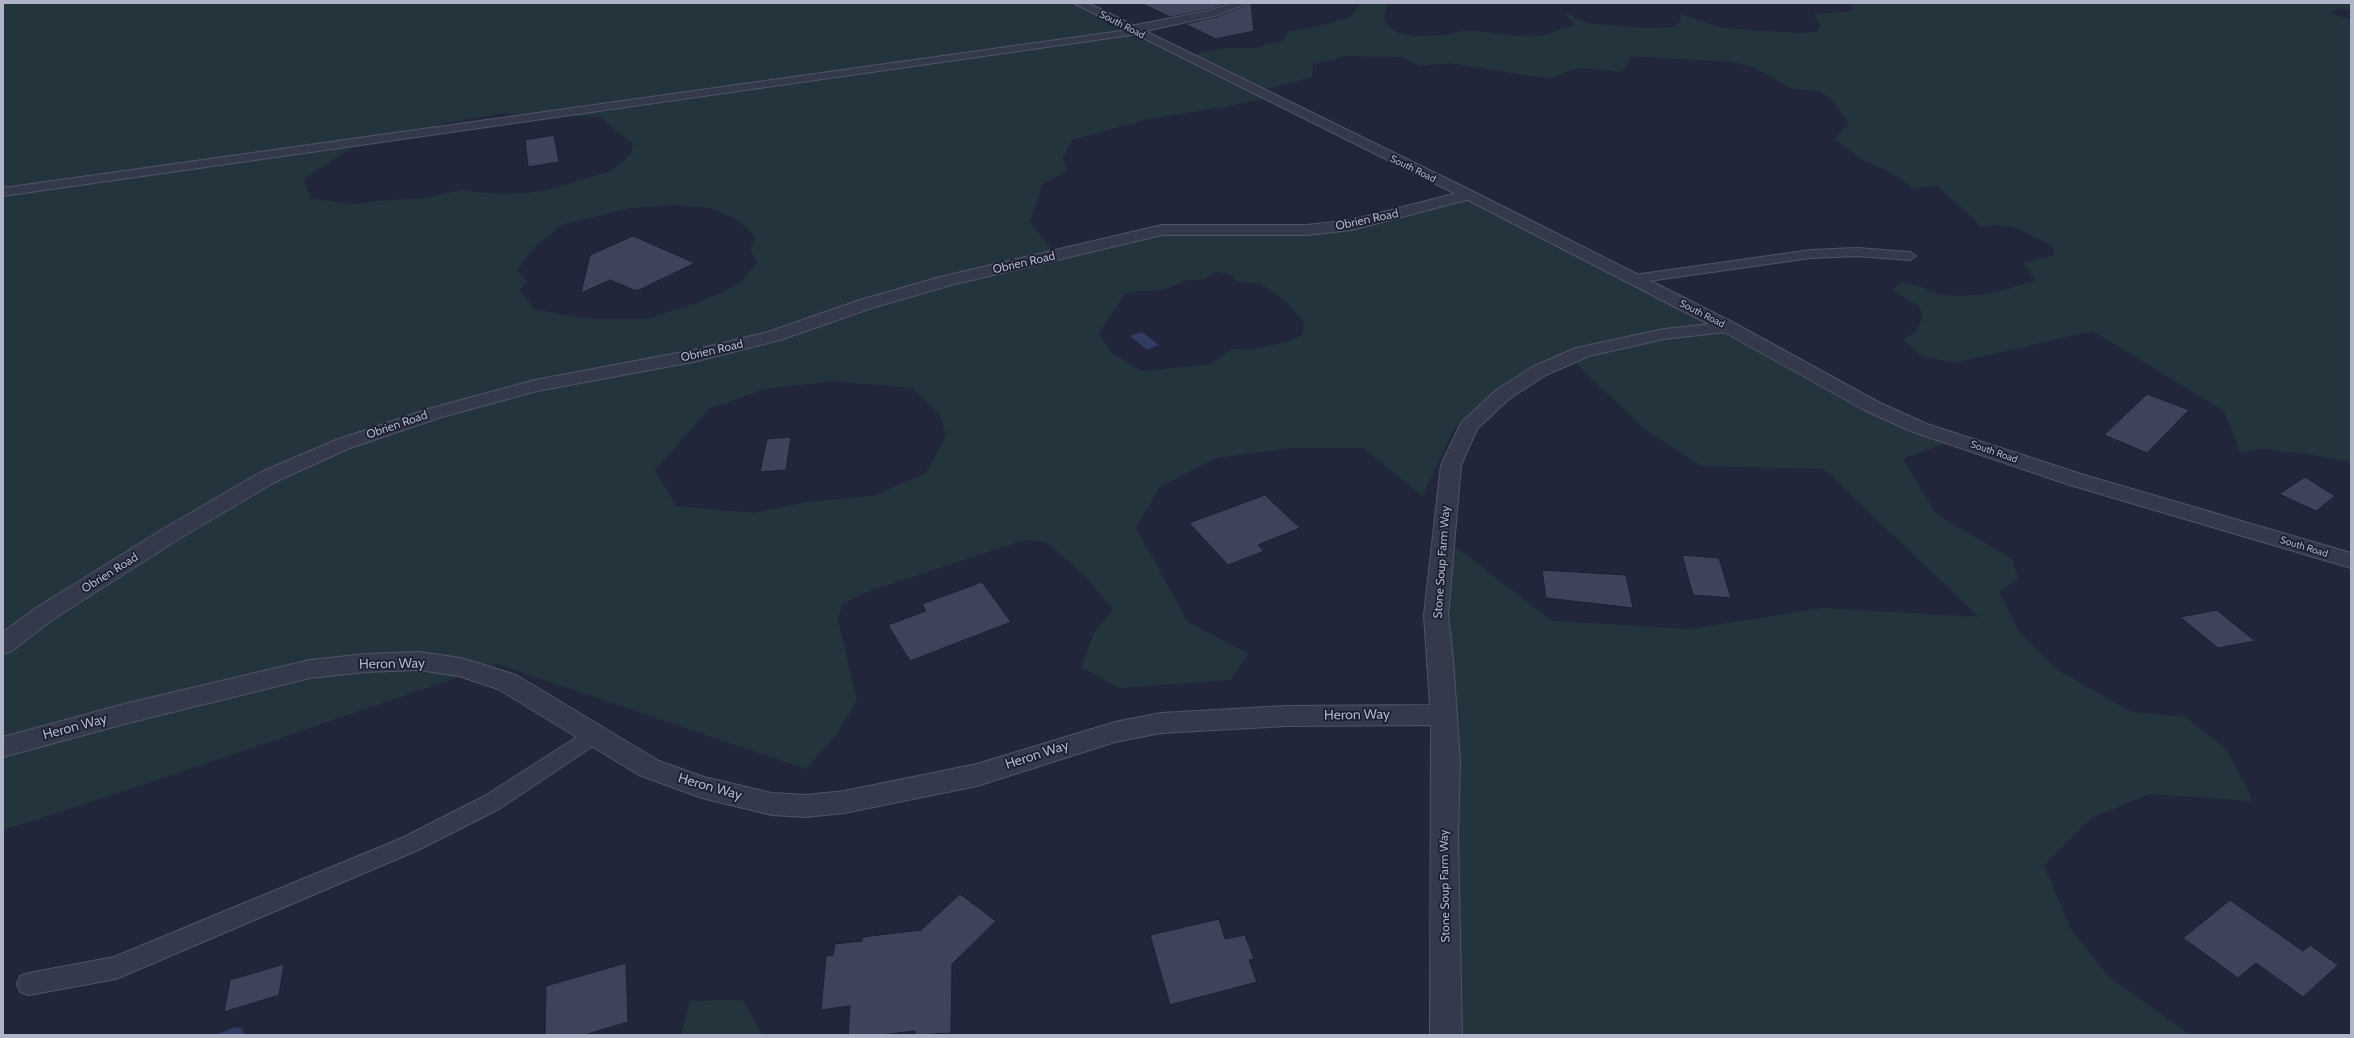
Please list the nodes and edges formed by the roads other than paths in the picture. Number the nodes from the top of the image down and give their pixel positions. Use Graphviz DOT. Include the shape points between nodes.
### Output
graph roads {
  1 [pos="1079,3"];
  2 [pos="1242,3"];
  3 [pos="1133,31"];
  4 [pos="3,192"];
  5 [pos="1469,195"];
  6 [pos="1910,256"];
  7 [pos="1634,279"];
  8 [pos="1728,327"];
  9 [pos="2351,561"];
  10 [pos="3,645"];
  11 [pos="1444,714"];
  12 [pos="595,735"];
  13 [pos="3,747"];
  14 [pos="28,984"];
  15 [pos="1446,1035"];
  1 -- 3 [label="street, South Road"];
  2 -- 3 [label="street" via="1193,18"];
  3 -- 4 [label="lane"];
  3 -- 5 [label="street, South Road"];
  5 -- 7 [label="street, South Road"];
  5 -- 10 [label="street, Obrien Road" via="1352,225 1307,230 1162,230 946,281 866,304 774,336 693,356 535,386 435,413 343,444 268,477 44,614"];
  6 -- 7 [label="lane" via="1857,252 1811,254"];
  7 -- 8 [label="street, South Road"];
  8 -- 9 [label="street, South Road" via="1874,407 1920,428 2077,480"];
  8 -- 11 [label="street, Stone Soup Farm Way" via="1664,334 1583,352 1539,371 1502,395 1468,427 1451,465 1436,615"];
  11 -- 12 [label="street, Heron Way" via="1286,716 1161,723 1064,746 977,775 844,802 806,806 772,804 702,787 649,768"];
  11 -- 15 [label="street, Stone Soup Farm Way"];
  12 -- 13 [label="street, Heron Way" via="507,682 461,668 419,661 310,669 135,711"];
  12 -- 14 [label="lane" via="491,803 410,844 116,968"];
}
